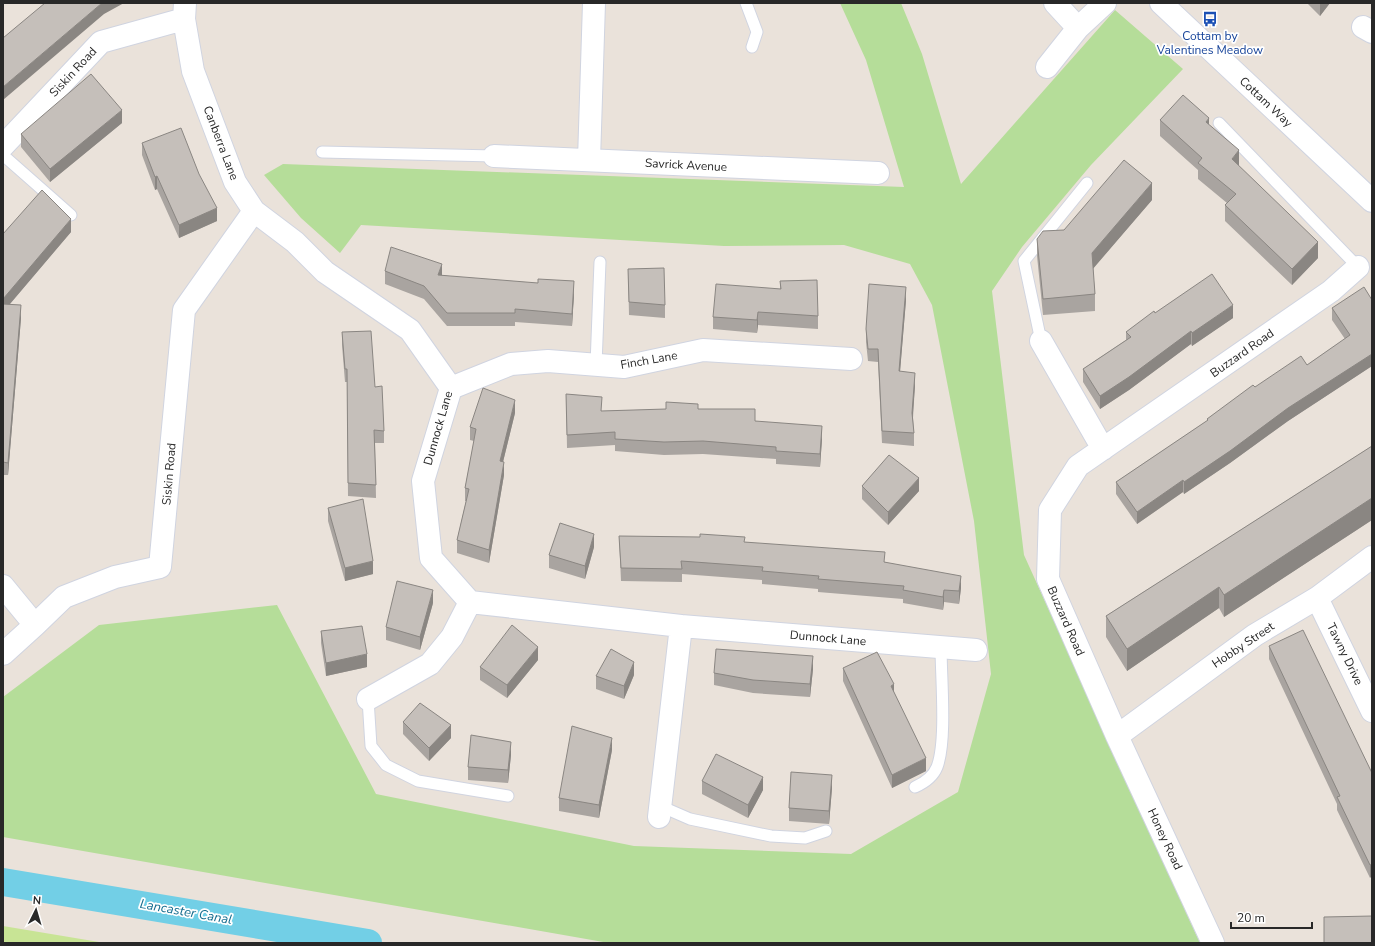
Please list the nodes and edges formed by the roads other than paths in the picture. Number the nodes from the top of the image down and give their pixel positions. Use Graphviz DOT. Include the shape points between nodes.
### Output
graph roads {
  1 [pos="594,3"];
  2 [pos="746,3"];
  3 [pos="1055,3"];
  4 [pos="1105,3"];
  5 [pos="1161,3"];
  6 [pos="184,11"];
  7 [pos="1078,28"];
  8 [pos="752,47"];
  9 [pos="1047,67"];
  10 [pos="1219,123"];
  11 [pos="3,146"];
  12 [pos="322,152"];
  13 [pos="3,155"];
  14 [pos="494,156"];
  15 [pos="589,160"];
  16 [pos="878,173"];
  17 [pos="1087,183"];
  18 [pos="1372,201"];
  19 [pos="254,211"];
  20 [pos="71,215"];
  21 [pos="600,262"];
  22 [pos="1358,267"];
  23 [pos="325,272"];
  24 [pos="1040,341"];
  25 [pos="851,359"];
  26 [pos="596,365"];
  27 [pos="451,388"];
  28 [pos="1103,449"];
  29 [pos="1372,557"];
  30 [pos="3,586"];
  31 [pos="1317,598"];
  32 [pos="470,602"];
  33 [pos="35,625"];
  34 [pos="681,626"];
  35 [pos="941,647"];
  36 [pos="976,650"];
  37 [pos="3,654"];
  38 [pos="368,699"];
  39 [pos="1372,710"];
  40 [pos="1116,736"];
  41 [pos="915,787"];
  42 [pos="508,796"];
  43 [pos="659,812"];
  44 [pos="826,831"];
  45 [pos="1213,943"];
  1 -- 15 [label="street"];
  2 -- 8 [label="lane" via="757,32"];
  3 -- 7 [label="street"];
  4 -- 7 [label="street"];
  5 -- 18 [label="street, Cottam Way"];
  6 -- 11 [label="street, Siskin Road" via="101,42"];
  6 -- 19 [label="street, Canberra Lane" via="193,71 235,182"];
  7 -- 9 [label="street"];
  10 -- 22 [label="lane"];
  12 -- 14 [label="lane"];
  13 -- 20 [label="lane"];
  14 -- 15 [label="street, Savrick Avenue"];
  15 -- 16 [label="street, Savrick Avenue"];
  17 -- 24 [label="lane" via="1024,261"];
  19 -- 23 [label="street, Canberra Lane" via="295,242"];
  19 -- 33 [label="street, Siskin Road" via="184,310 160,567 115,577 64,598"];
  21 -- 26 [label="lane"];
  22 -- 28 [label="street, Buzzard Road" via="1330,291"];
  23 -- 27 [label="street, Dunnock Lane" via="410,330"];
  24 -- 28 [label="street"];
  25 -- 26 [label="street, Finch Lane" via="703,350 624,367"];
  26 -- 27 [label="street, Finch Lane" via="548,361 511,364"];
  27 -- 32 [label="street, Dunnock Lane" via="423,481 431,558"];
  28 -- 40 [label="street, Buzzard Road" via="1078,466 1050,510 1048,579"];
  29 -- 31 [label="street, Hobby Street"];
  30 -- 33 [label="street"];
  31 -- 39 [label="street, Tawny Drive"];
  31 -- 40 [label="street, Hobby Street" via="1255,635"];
  32 -- 34 [label="street, Dunnock Lane"];
  32 -- 38 [label="street" via="452,637 430,664"];
  33 -- 37 [label="street"];
  34 -- 35 [label="street, Dunnock Lane"];
  34 -- 43 [label="street"];
  35 -- 36 [label="street, Dunnock Lane"];
  35 -- 41 [label="lane" via="942,740 937,767 927,781"];
  38 -- 42 [label="lane" via="371,746 386,765 418,781"];
  40 -- 45 [label="street, Honey Road"];
  43 -- 44 [label="lane" via="771,836 806,838"];
}
